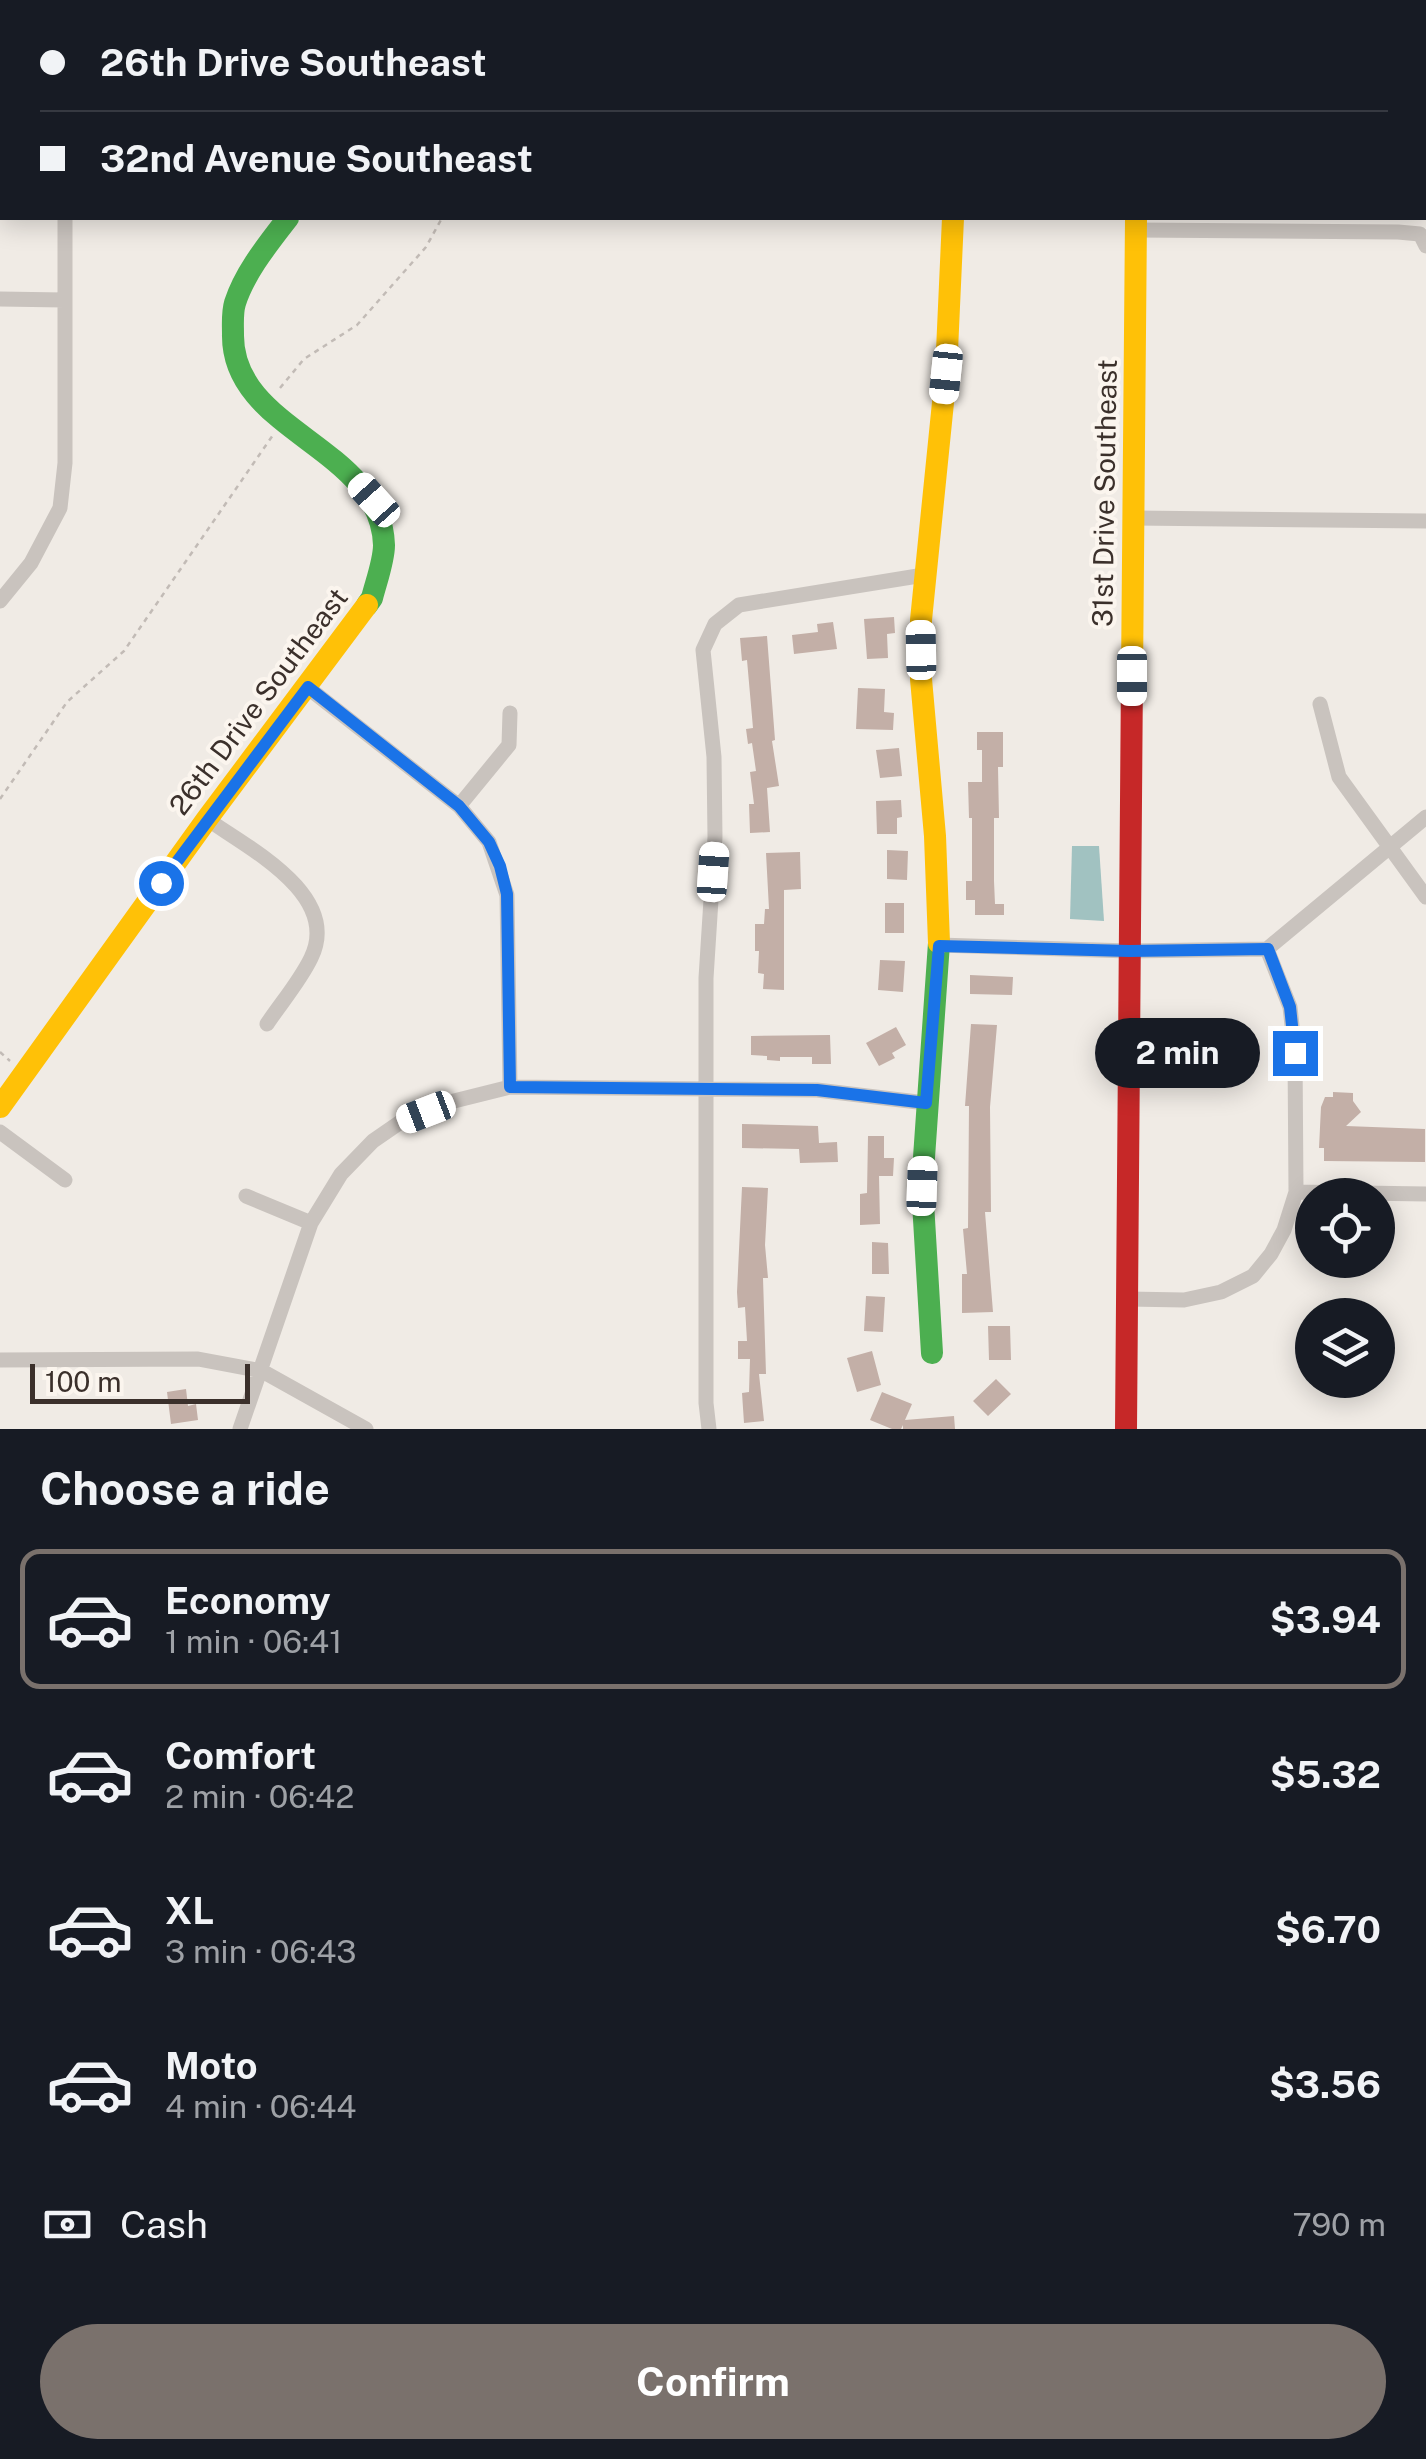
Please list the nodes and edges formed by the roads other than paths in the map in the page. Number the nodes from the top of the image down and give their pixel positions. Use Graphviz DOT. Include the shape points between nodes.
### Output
graph roads {
  1 [pos="65,220"];
  2 [pos="280,220"];
  3 [pos="953,220"];
  4 [pos="1136,224"];
  5 [pos="1426,246"];
  6 [pos="0,299"];
  7 [pos="64,300"];
  8 [pos="1134,518"];
  9 [pos="1426,521"];
  10 [pos="924,575"];
  11 [pos="0,602"];
  12 [pos="308,687"];
  13 [pos="1320,704"];
  14 [pos="510,713"];
  15 [pos="459,806"];
  16 [pos="1426,817"];
  17 [pos="207,819"];
  18 [pos="1391,849"];
  19 [pos="1426,897"];
  20 [pos="939,946"];
  21 [pos="1268,949"];
  22 [pos="1129,951"];
  23 [pos="267,1024"];
  24 [pos="510,1087"];
  25 [pos="706,1090"];
  26 [pos="926,1103"];
  27 [pos="0,1107"];
  28 [pos="0,1132"];
  29 [pos="1296,1178"];
  30 [pos="65,1180"];
  31 [pos="1395,1194"];
  32 [pos="1426,1194"];
  33 [pos="1295,1195"];
  34 [pos="246,1196"];
  35 [pos="311,1224"];
  36 [pos="1128,1299"];
  37 [pos="932,1353"];
  38 [pos="0,1360"];
  39 [pos="262,1371"];
  40 [pos="240,1429"];
  41 [pos="366,1429"];
  42 [pos="709,1429"];
  43 [pos="1126,1429"];
  1 -- 7 [label="street"];
  2 -- 12 [label="street, 26th Drive Southeast" via="233,310 237,365 266,405 346,468 374,500 382,526 383,572 372,598"];
  3 -- 10 [label="street" via="946,374"];
  4 -- 5 [label="street" via="1398,232 1420,234"];
  4 -- 8 [label="street, 31st Drive Southeast"];
  6 -- 7 [label="street"];
  7 -- 11 [label="street" via="60,508"];
  8 -- 9 [label="street"];
  8 -- 22 [label="street, 31st Drive Southeast"];
  10 -- 20 [label="street" via="921,679"];
  10 -- 25 [label="street" via="739,605 715,624 702,650 715,836"];
  12 -- 15 [label="street"];
  12 -- 17 [label="street, 26th Drive Southeast"];
  13 -- 18 [label="street" via="1340,777"];
  14 -- 15 [label="street" via="508,746"];
  15 -- 24 [label="street" via="489,842 507,894"];
  16 -- 18 [label="street"];
  17 -- 23 [label="street" via="294,882 311,906 313,955"];
  17 -- 27 [label="street, 26th Drive Southeast"];
  18 -- 19 [label="street"];
  18 -- 21 [label="street"];
  20 -- 22 [label="street"];
  20 -- 26 [label="street"];
  21 -- 22 [label="street"];
  21 -- 29 [label="street" via="1290,1007"];
  22 -- 36 [label="street, 31st Drive Southeast"];
  24 -- 25 [label="street"];
  24 -- 35 [label="street" via="402,1121 341,1174"];
  25 -- 26 [label="street" via="817,1090"];
  25 -- 42 [label="street"];
  26 -- 37 [label="street" via="922,1186"];
  28 -- 30 [label="street"];
  31 -- 32 [label="street"];
  33 -- 36 [label="street" via="1284,1230 1253,1276 1184,1300"];
  34 -- 35 [label="street"];
  35 -- 39 [label="street"];
  36 -- 43 [label="street, 31st Drive Southeast"];
  38 -- 39 [label="street" via="198,1358"];
  39 -- 40 [label="street"];
  39 -- 41 [label="street"];
}
